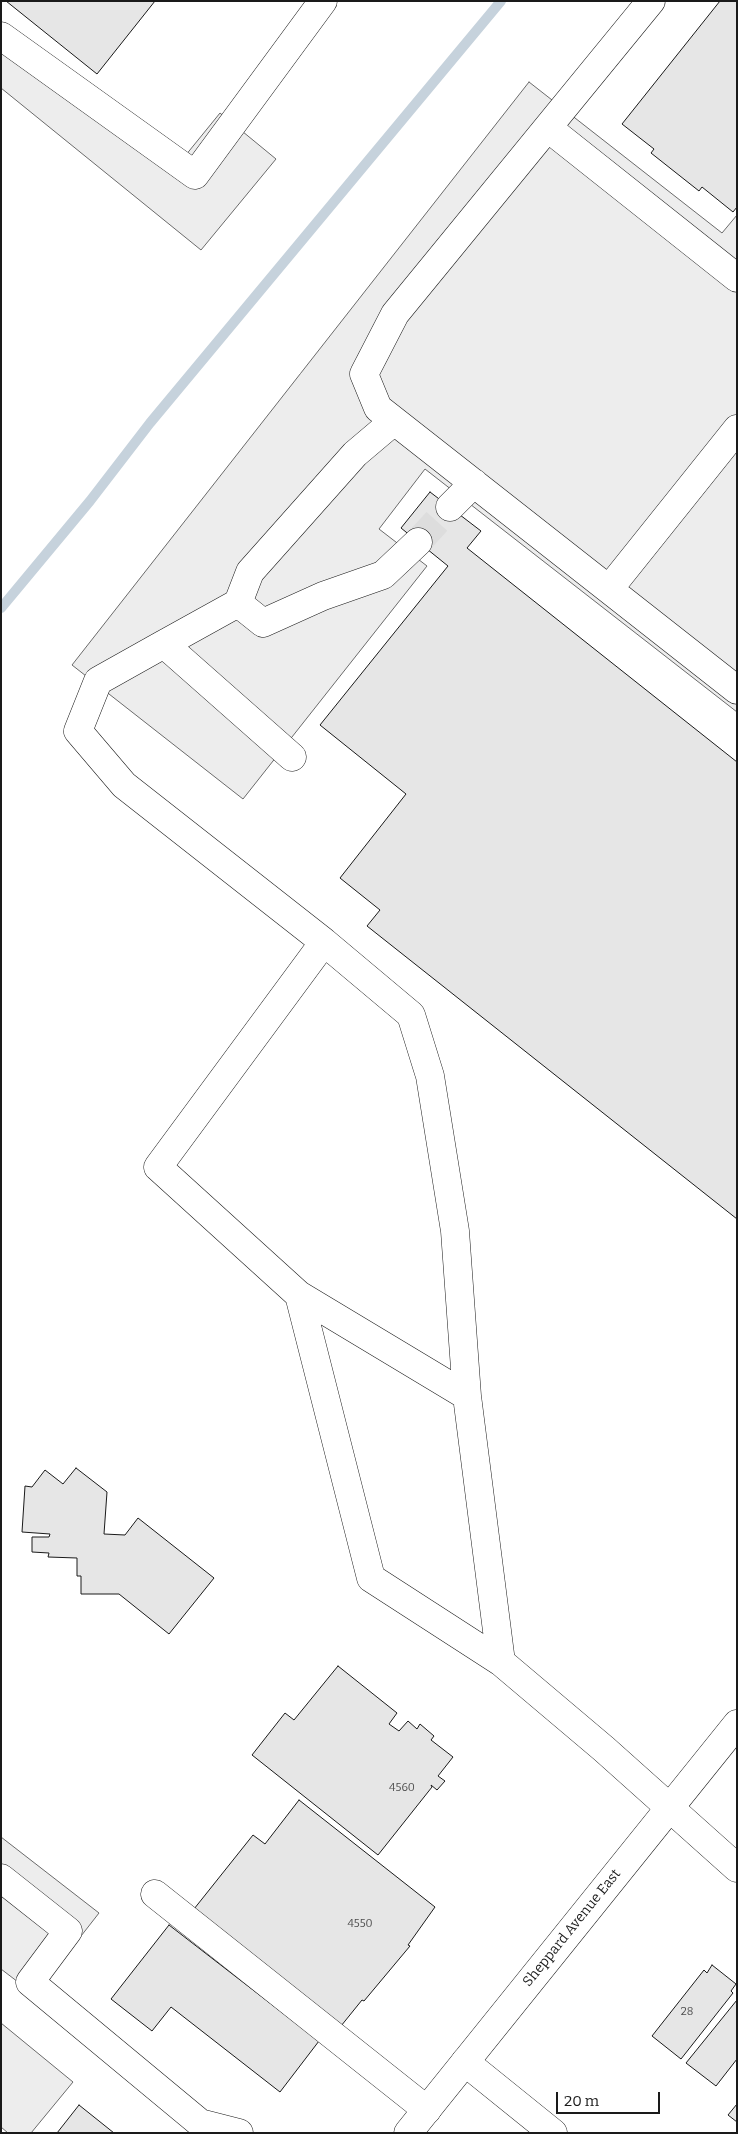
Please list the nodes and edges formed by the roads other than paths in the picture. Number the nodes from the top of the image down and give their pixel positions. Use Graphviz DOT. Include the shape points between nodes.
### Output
graph roads {
  1 [pos="323,1"];
  2 [pos="651,1"];
  3 [pos="1,36"];
  4 [pos="548,128"];
  5 [pos="737,278"];
  6 [pos="394,420"];
  7 [pos="737,429"];
  8 [pos="474,483"];
  9 [pos="450,507"];
  10 [pos="418,542"];
  11 [pos="609,589"];
  12 [pos="238,603"];
  13 [pos="164,644"];
  14 [pos="737,690"];
  15 [pos="292,757"];
  16 [pos="324,942"];
  17 [pos="299,1295"];
  18 [pos="467,1396"];
  19 [pos="501,1662"];
  20 [pos="737,1724"];
  21 [pos="670,1807"];
  22 [pos="737,1868"];
  23 [pos="1,1878"];
  24 [pos="155,1894"];
  25 [pos="465,2062"];
  26 [pos="427,2110"];
  27 [pos="239,2133"];
  28 [pos="408,2133"];
  29 [pos="553,2133"];
  1 -- 3 [label="main road" via="194,175"];
  2 -- 4 [label="main road"];
  4 -- 5 [label="main road"];
  4 -- 6 [label="main road" via="395,314 364,374 378,408"];
  6 -- 8 [label="main road"];
  6 -- 12 [label="main road" via="355,454 250,572"];
  7 -- 11 [label="main road"];
  8 -- 9 [label="main road"];
  8 -- 11 [label="main road"];
  10 -- 12 [label="main road" via="383,575 324,596 264,623"];
  11 -- 14 [label="main road"];
  12 -- 13 [label="main road"];
  13 -- 15 [label="main road"];
  13 -- 16 [label="main road" via="98,681 78,731 124,785"];
  16 -- 17 [label="main road" via="158,1167"];
  16 -- 18 [label="main road" via="410,1015 430,1076 455,1232"];
  17 -- 18 [label="main road"];
  17 -- 19 [label="main road" via="371,1578"];
  18 -- 19 [label="main road"];
  19 -- 21 [label="main road"];
  20 -- 21 [label="main road, Sheppard Avenue East"];
  21 -- 22 [label="main road"];
  21 -- 25 [label="main road, Sheppard Avenue East"];
  23 -- 27 [label="main road" via="68,1931 30,1982 200,2123"];
  24 -- 26 [label="main road"];
  25 -- 26 [label="main road, Sheppard Avenue East"];
  25 -- 29 [label="main road"];
  26 -- 28 [label="main road, Sheppard Avenue East"];
}
